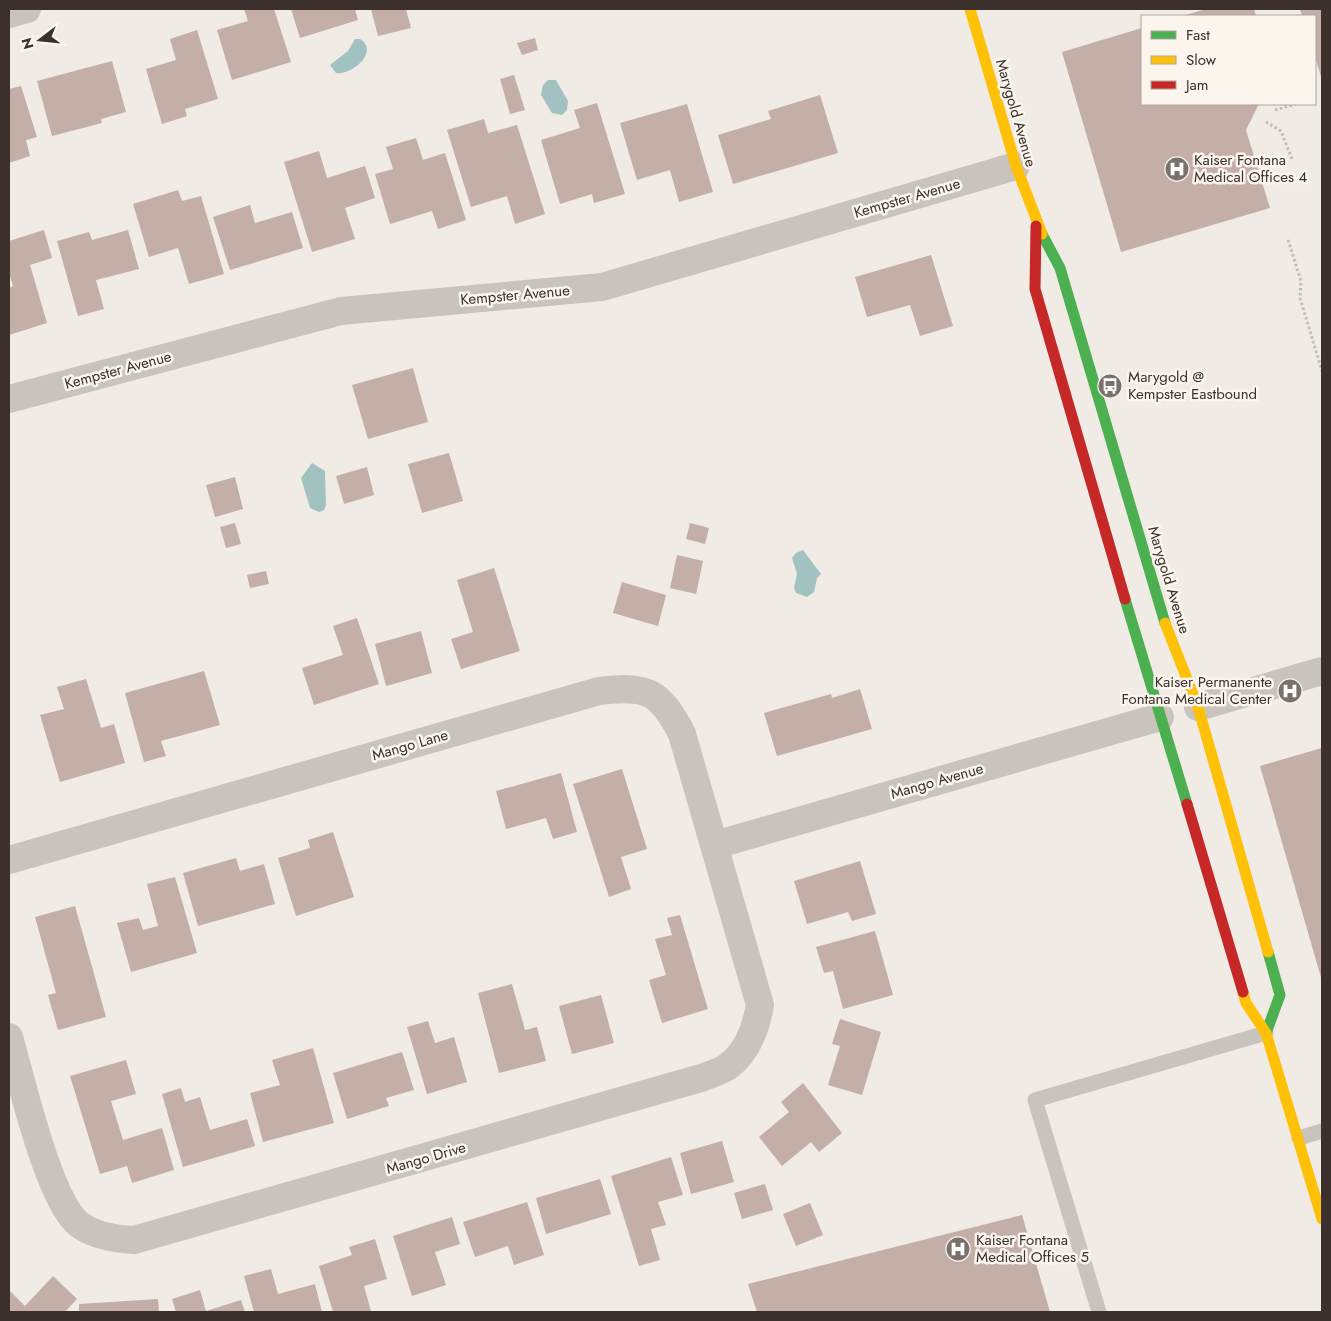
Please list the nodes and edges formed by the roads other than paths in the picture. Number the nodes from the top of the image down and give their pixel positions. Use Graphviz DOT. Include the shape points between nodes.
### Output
graph roads {
  1 [pos="27,9"];
  2 [pos="970,9"];
  3 [pos="9,14"];
  4 [pos="1016,166"];
  5 [pos="1036,224"];
  6 [pos="1051,350"];
  7 [pos="1076,388"];
  8 [pos="9,400"];
  9 [pos="1322,671"];
  10 [pos="1173,677"];
  11 [pos="1198,707"];
  12 [pos="1160,717"];
  13 [pos="1195,742"];
  14 [pos="715,845"];
  15 [pos="9,860"];
  16 [pos="1262,1008"];
  17 [pos="1266,1033"];
  18 [pos="10,1045"];
  19 [pos="1322,1131"];
  20 [pos="1299,1138"];
  21 [pos="1322,1219"];
  22 [pos="1099,1312"];
  1 -- 3 [label="street"];
  2 -- 4 [label="street, Marygold Avenue"];
  4 -- 5 [label="street, Marygold Avenue"];
  4 -- 8 [label="street, Kempster Avenue" via="602,287 341,311"];
  5 -- 6 [label="street, Marygold Avenue" via="1034,289"];
  5 -- 11 [label="street, Marygold Avenue" via="1060,268 1170,638"];
  6 -- 7 [label="street"];
  6 -- 12 [label="street, Marygold Avenue"];
  9 -- 11 [label="street"];
  10 -- 11 [label="street"];
  11 -- 13 [label="street"];
  11 -- 17 [label="street, Marygold Avenue" via="1280,995"];
  12 -- 14 [label="street, Mango Avenue"];
  12 -- 17 [label="street, Marygold Avenue" via="1246,1003"];
  14 -- 15 [label="street, Mango Lane" via="682,734 672,713 658,696 633,689 616,689 580,696"];
  14 -- 18 [label="street, Mango Drive" via="758,993 760,1005 752,1035 727,1067 579,1115 134,1240 120,1239 90,1232 78,1224 63,1206 51,1180"];
  16 -- 17 [label="street"];
  17 -- 20 [label="street, Marygold Avenue"];
  17 -- 22 [label="lane" via="1035,1100"];
  19 -- 20 [label="lane"];
  20 -- 21 [label="street, Marygold Avenue"];
}
